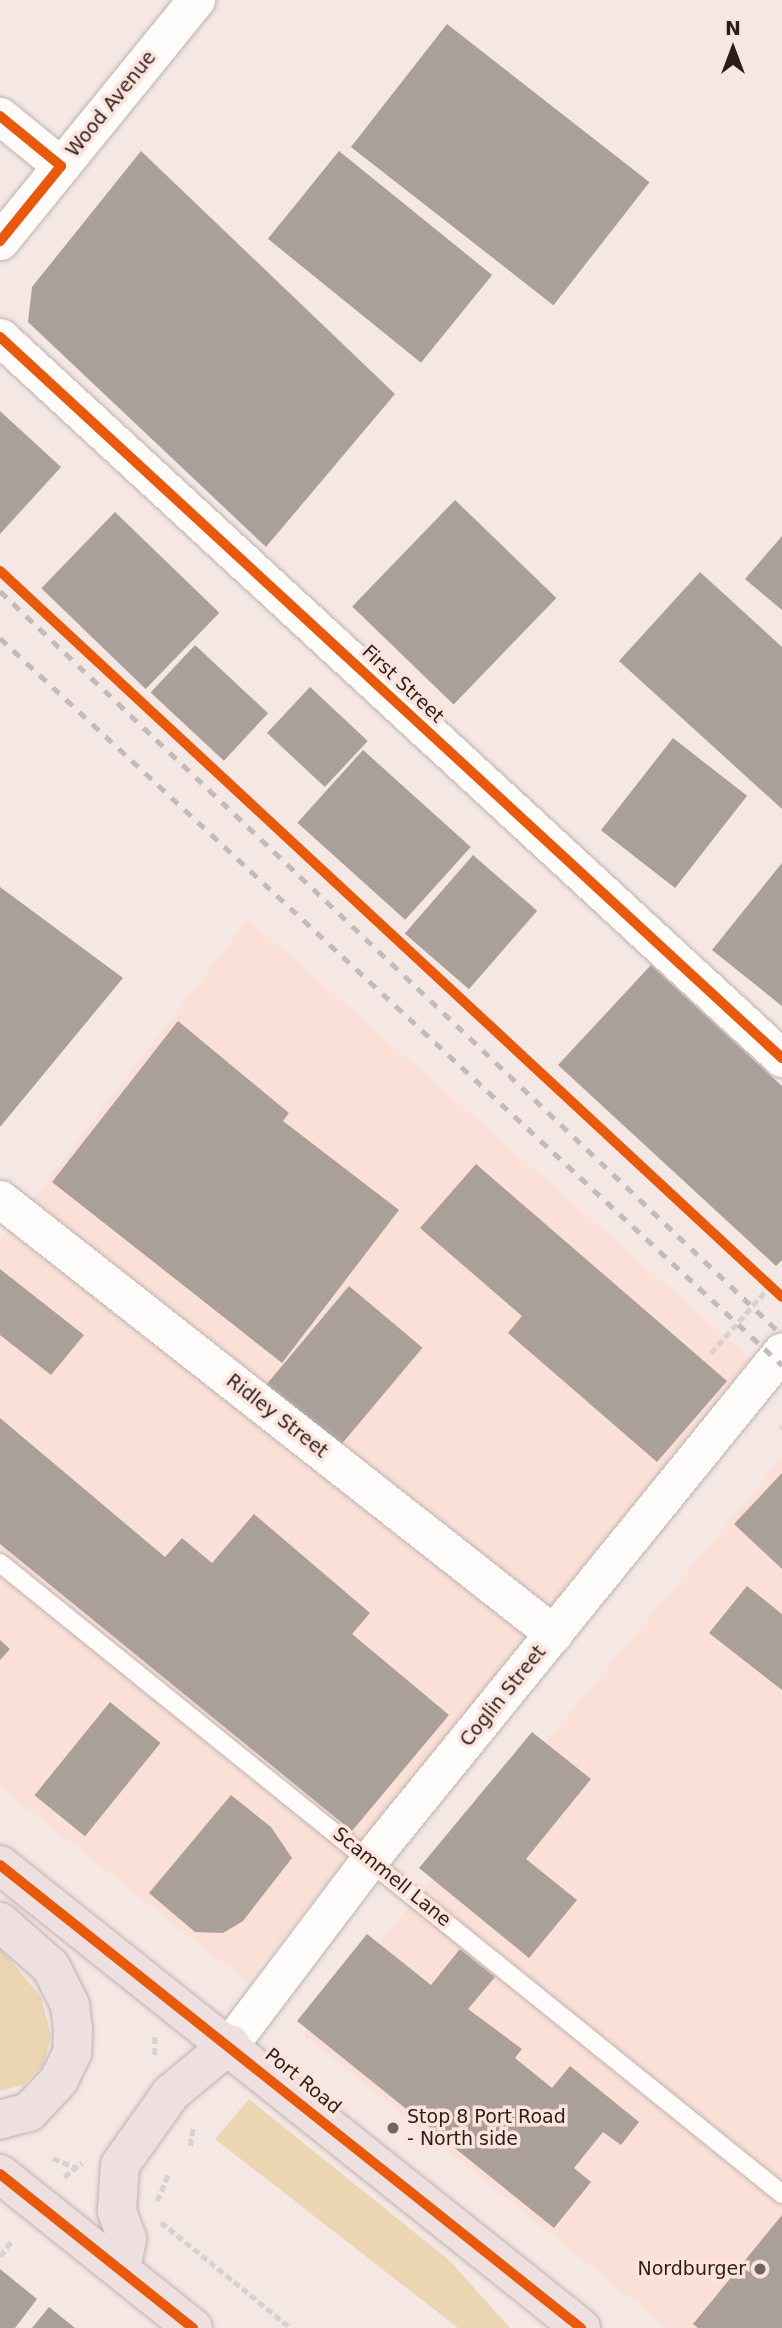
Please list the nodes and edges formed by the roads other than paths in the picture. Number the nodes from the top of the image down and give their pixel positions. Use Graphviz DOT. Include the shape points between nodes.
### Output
graph roads {
  1 [pos="196,0"];
  2 [pos="0,116"];
  3 [pos="61,166"];
  4 [pos="0,241"];
  5 [pos="0,337"];
  6 [pos="782,1058"];
  7 [pos="0,1199"];
  8 [pos="782,1351"];
  9 [pos="0,1563"];
  10 [pos="554,1634"];
  11 [pos="369,1860"];
  12 [pos="0,1865"];
  13 [pos="0,1922"];
  14 [pos="230,2044"];
  15 [pos="0,2120"];
  16 [pos="0,2174"];
  17 [pos="782,2194"];
  18 [pos="121,2268"];
  19 [pos="192,2328"];
  20 [pos="581,2328"];
  1 -- 3 [label="street, Wood Avenue"];
  2 -- 3 [label="street"];
  3 -- 4 [label="street, Wood Avenue"];
  5 -- 6 [label="street, First Street"];
  7 -- 10 [label="street, Ridley Street"];
  8 -- 10 [label="street, Coglin Street"];
  9 -- 11 [label="lane, Scammell Lane"];
  10 -- 11 [label="street, Coglin Street"];
  11 -- 14 [label="street, Coglin Street"];
  11 -- 17 [label="lane, Scammell Lane"];
  12 -- 14 [label="highway, Port Road"];
  13 -- 15 [label="highway" via="51,1967 70,2005 73,2030 72,2053 60,2080 29,2112"];
  14 -- 18 [label="highway" via="171,2093 120,2165 117,2211 127,2239"];
  14 -- 20 [label="highway, Port Road"];
  16 -- 18 [label="highway"];
  18 -- 19 [label="highway"];
}
